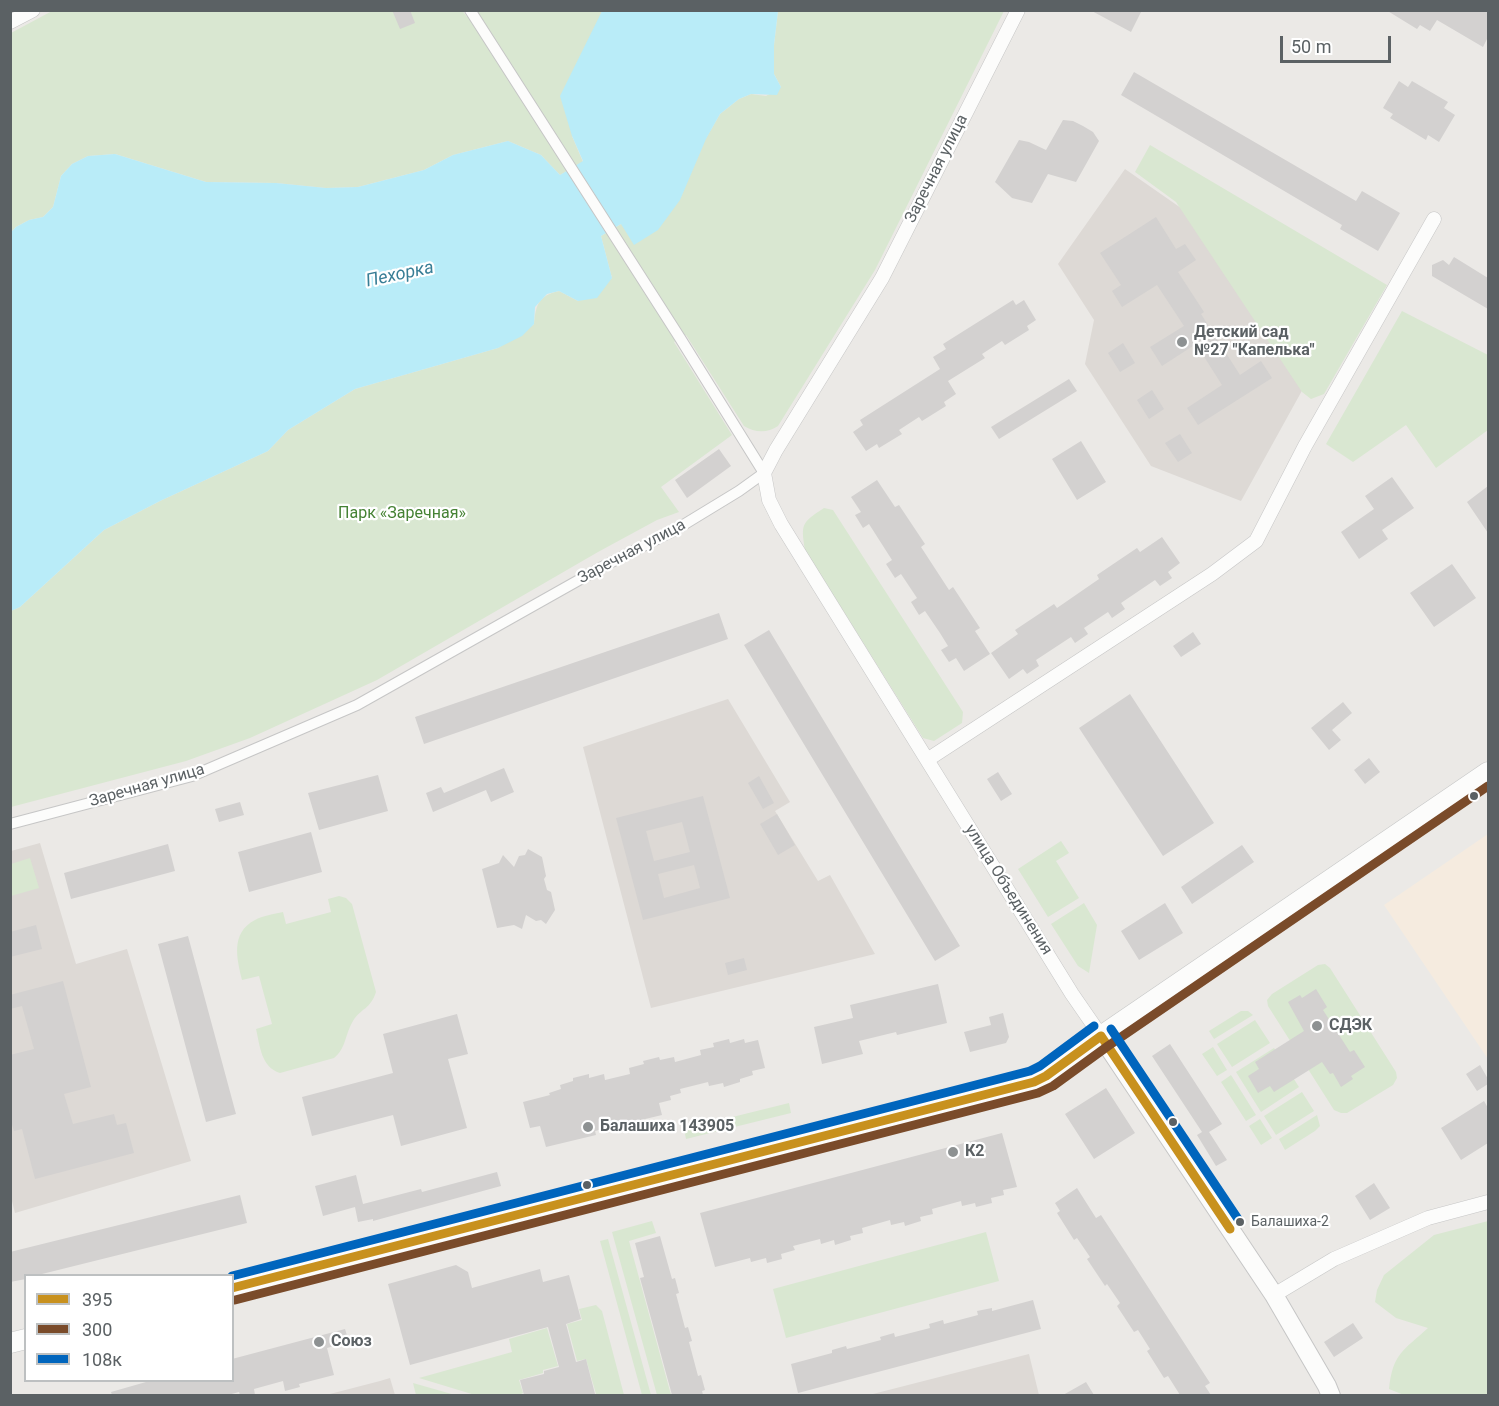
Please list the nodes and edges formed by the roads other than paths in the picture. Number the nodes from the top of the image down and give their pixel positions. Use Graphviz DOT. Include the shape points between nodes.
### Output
graph roads {
  1 [pos="33,10"];
  2 [pos="1018,10"];
  3 [pos="471,12"];
  4 [pos="10,22"];
  5 [pos="1434,219"];
  6 [pos="764,473"];
  7 [pos="927,760"];
  8 [pos="1488,772"];
  9 [pos="10,824"];
  10 [pos="1101,1036"];
  11 [pos="1488,1202"];
  12 [pos="234,1287"];
  13 [pos="1274,1295"];
  14 [pos="1331,1395"];
  1 -- 4 [label="street"];
  2 -- 6 [label="street, Заречная улица" via="882,278"];
  3 -- 6 [label="street"];
  5 -- 7 [label="street" via="1305,446 1256,541 1212,574"];
  6 -- 7 [label="street, улица Объединения" via="769,500 781,525"];
  6 -- 9 [label="street, Заречная улица" via="675,530 357,705 192,776"];
  7 -- 10 [label="street, улица Объединения"];
  8 -- 10 [label="main road"];
  10 -- 12 [label="main road" via="1034,1082"];
  10 -- 13 [label="street, улица Объединения"];
  11 -- 13 [label="street" via="1428,1218 1334,1258"];
  13 -- 14 [label="street, улица Объединения"];
}
